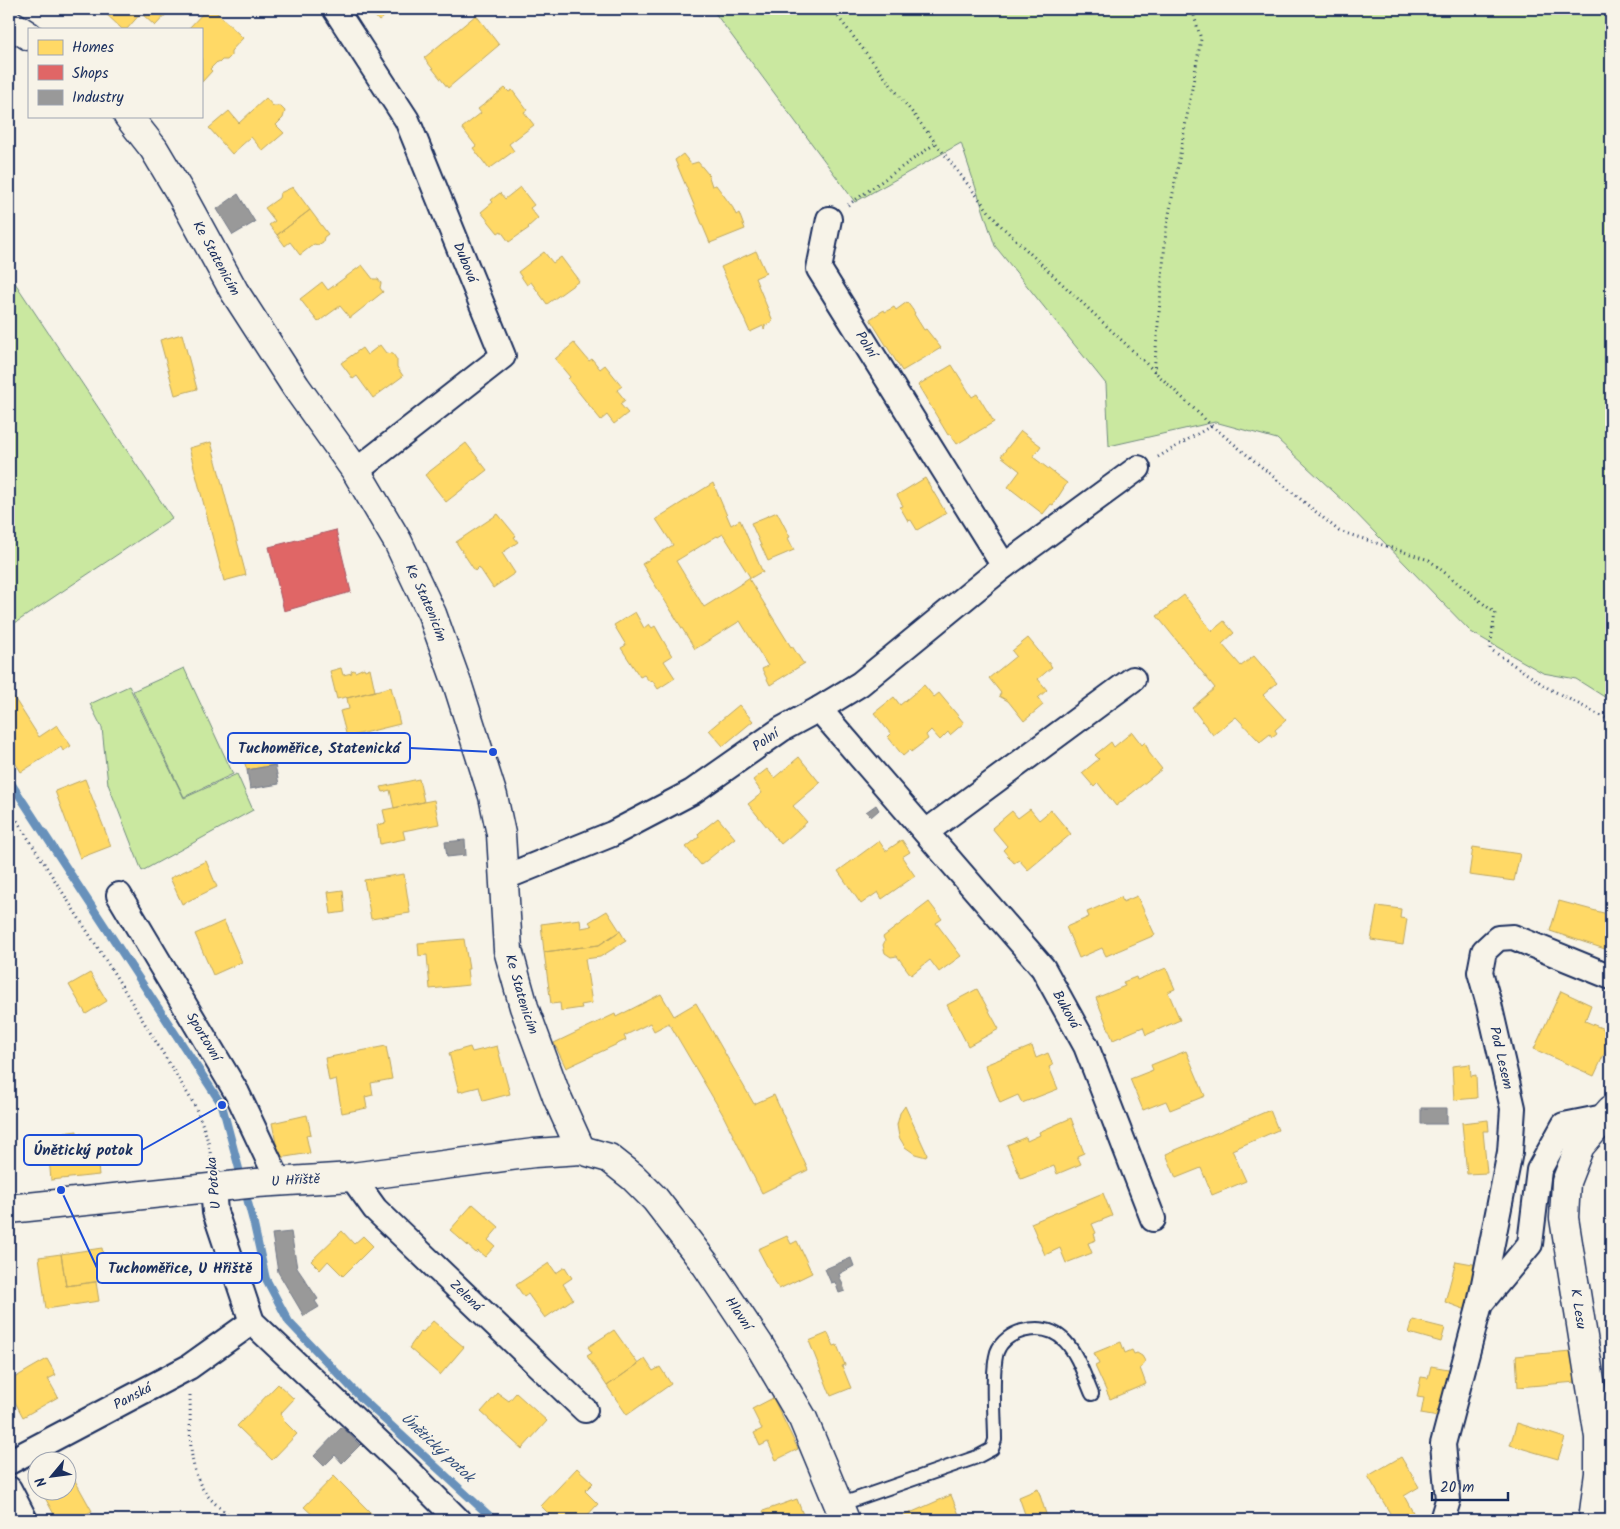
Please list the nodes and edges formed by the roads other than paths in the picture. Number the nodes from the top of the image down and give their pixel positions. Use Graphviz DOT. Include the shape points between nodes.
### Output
graph roads {
  1 [pos="335,9"];
  2 [pos="9,23"];
  3 [pos="28,35"];
  4 [pos="130,118"];
  5 [pos="829,219"];
  6 [pos="1138,468"];
  7 [pos="356,471"];
  8 [pos="1004,566"];
  9 [pos="1133,679"];
  10 [pos="819,709"];
  11 [pos="926,832"];
  12 [pos="504,878"];
  13 [pos="119,895"];
  14 [pos="1611,977"];
  15 [pos="1608,1114"];
  16 [pos="581,1150"];
  17 [pos="352,1177"];
  18 [pos="268,1182"];
  19 [pos="220,1188"];
  20 [pos="9,1209"];
  21 [pos="1153,1220"];
  22 [pos="1480,1304"];
  23 [pos="252,1322"];
  24 [pos="1092,1394"];
  25 [pos="585,1410"];
  26 [pos="9,1462"];
  27 [pos="9,1489"];
  28 [pos="842,1513"];
  29 [pos="25,1520"];
  30 [pos="458,1520"];
  31 [pos="1442,1520"];
  32 [pos="1593,1520"];
  1 -- 7 [label="street, Dubová" via="407,120 503,356"];
  2 -- 3 [label="street"];
  4 -- 7 [label="street, Ke Statenicím" via="154,149 234,291 296,388"];
  5 -- 8 [label="street, Polní" via="819,269"];
  6 -- 8 [label="street, Polní"];
  7 -- 12 [label="street, Ke Statenicím" via="398,542 442,641 493,796 501,834"];
  8 -- 10 [label="street, Polní" via="860,684"];
  9 -- 11 [label="street"];
  10 -- 11 [label="street, Buková"];
  10 -- 12 [label="street, Polní" via="782,729 692,792 612,834"];
  11 -- 21 [label="street, Buková" via="1043,968 1086,1046"];
  12 -- 16 [label="street, Ke Statenicím" via="508,950 531,1025"];
  13 -- 18 [label="street, Sportovní" via="237,1093"];
  14 -- 22 [label="street, Pod Lesem" via="1513,938 1498,938 1484,951 1480,972 1513,1108 1510,1152"];
  15 -- 22 [label="street, Pod Lesem" via="1564,1125 1539,1170 1530,1244"];
  15 -- 32 [label="street, K Lesu" via="1580,1146 1566,1182 1564,1218 1599,1437 1599,1473"];
  16 -- 17 [label="street, U Hřiště" via="534,1153"];
  16 -- 28 [label="street, Hlavní" via="609,1158 634,1177 656,1199 706,1265 803,1419"];
  17 -- 18 [label="street, U Hřiště"];
  17 -- 25 [label="street, Zelená" via="375,1209"];
  18 -- 19 [label="street, U Hřiště"];
  19 -- 20 [label="street, U Hřiště"];
  19 -- 23 [label="street, U Potoka" via="215,1212"];
  22 -- 31 [label="street, Pod Lesem" via="1443,1444 1448,1500"];
  23 -- 26 [label="street, Panská" via="189,1367"];
  23 -- 30 [label="street, U Potoka"];
  24 -- 28 [label="lane" via="1073,1349 1065,1339 1041,1328 1019,1332 1002,1343 998,1352 992,1449"];
  27 -- 29 [label="street"];
}
